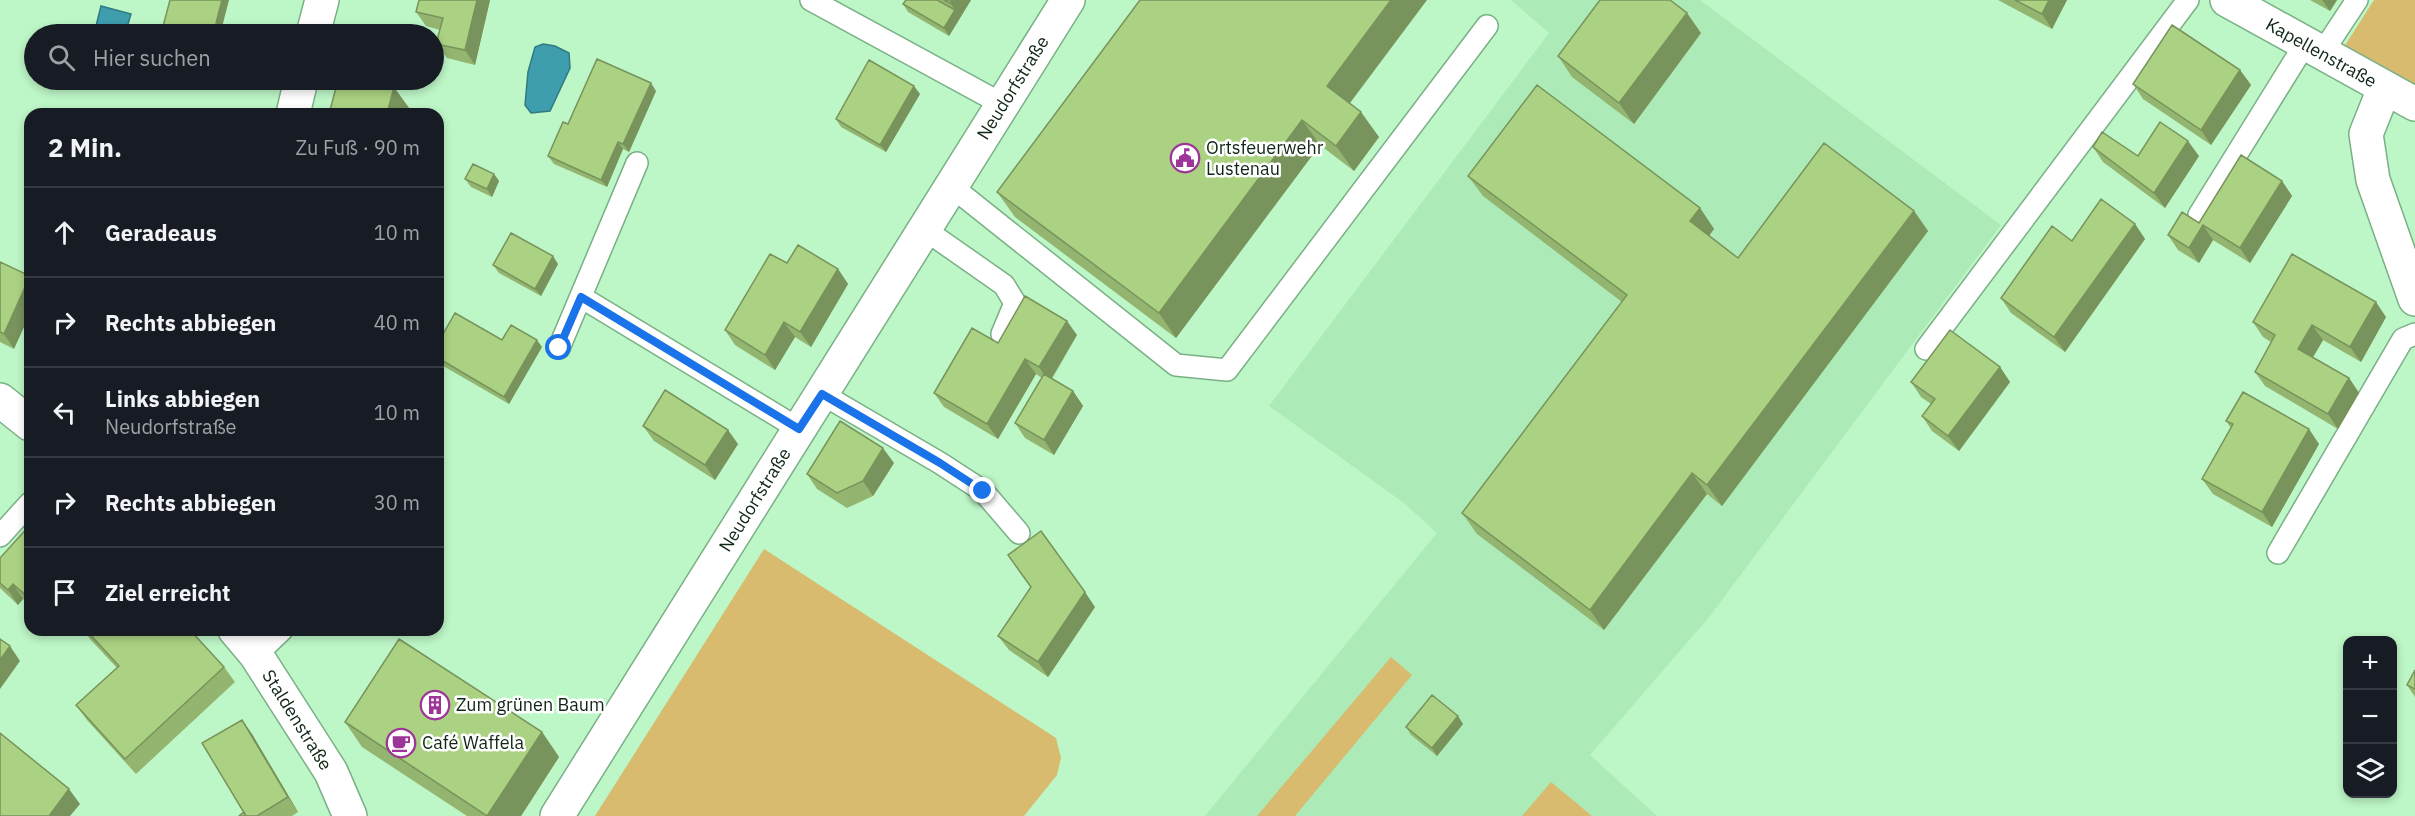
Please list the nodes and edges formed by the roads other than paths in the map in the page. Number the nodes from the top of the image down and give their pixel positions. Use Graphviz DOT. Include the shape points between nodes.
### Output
graph roads {
  1 [pos="322,0"];
  2 [pos="811,0"];
  3 [pos="1068,0"];
  4 [pos="2188,0"];
  5 [pos="2227,0"];
  6 [pos="2357,0"];
  7 [pos="316,24"];
  8 [pos="1487,26"];
  9 [pos="2314,49"];
  10 [pos="2384,88"];
  11 [pos="298,90"];
  12 [pos="1002,104"];
  13 [pos="2415,104"];
  14 [pos="294,108"];
  15 [pos="637,163"];
  16 [pos="951,186"];
  17 [pos="2199,215"];
  18 [pos="924,229"];
  19 [pos="581,297"];
  20 [pos="2415,299"];
  21 [pos="1002,334"];
  22 [pos="2415,334"];
  23 [pos="559,348"];
  24 [pos="1926,349"];
  25 [pos="822,394"];
  26 [pos="0,400"];
  27 [pos="24,419"];
  28 [pos="799,429"];
  29 [pos="24,510"];
  30 [pos="1019,533"];
  31 [pos="0,536"];
  32 [pos="2278,552"];
  33 [pos="240,636"];
  34 [pos="276,636"];
  35 [pos="256,655"];
  36 [pos="350,816"];
  37 [pos="557,816"];
  1 -- 7 [label="street"];
  2 -- 12 [label="lane"];
  3 -- 12 [label="street, Neudorfstraße"];
  4 -- 24 [label="lane"];
  5 -- 9 [label="street, Kapellenstraße"];
  6 -- 9 [label="lane"];
  8 -- 16 [label="lane" via="1227,370 1176,365"];
  9 -- 10 [label="street, Kapellenstraße"];
  9 -- 17 [label="lane"];
  10 -- 13 [label="street, Kapellenstraße"];
  10 -- 20 [label="street, Kapellenstraße" via="2366,134 2373,180"];
  11 -- 14 [label="street"];
  12 -- 16 [label="street, Neudorfstraße"];
  15 -- 19 [label="lane"];
  16 -- 18 [label="street, Neudorfstraße"];
  18 -- 21 [label="lane" via="1004,285 1015,303"];
  18 -- 25 [label="street, Neudorfstraße"];
  19 -- 23 [label="lane"];
  19 -- 28 [label="lane"];
  22 -- 32 [label="lane" via="2403,339"];
  25 -- 28 [label="street, Neudorfstraße"];
  25 -- 30 [label="lane" via="983,491"];
  26 -- 27 [label="street"];
  28 -- 37 [label="street, Neudorfstraße"];
  29 -- 31 [label="lane"];
  33 -- 35 [label="street, Staldenstraße"];
  34 -- 35 [label="lane"];
  35 -- 36 [label="street, Staldenstraße" via="331,772"];
}
